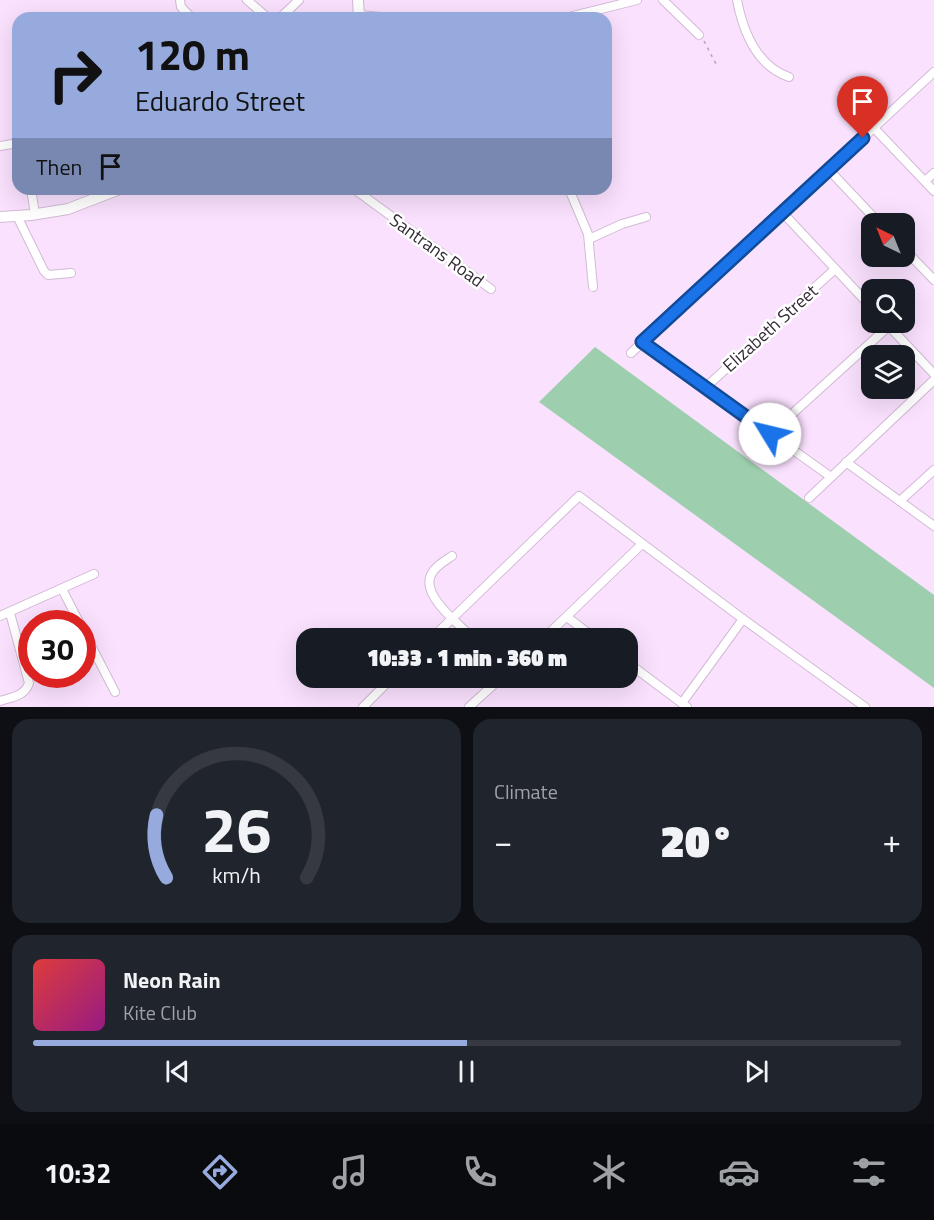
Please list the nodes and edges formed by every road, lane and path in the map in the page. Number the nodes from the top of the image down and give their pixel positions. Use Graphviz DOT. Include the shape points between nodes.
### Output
graph roads {
  1 [pos="246,0"];
  2 [pos="299,0"];
  3 [pos="637,0"];
  4 [pos="663,0"];
  5 [pos="737,0"];
  6 [pos="261,12"];
  7 [pos="286,12"];
  8 [pos="590,12"];
  9 [pos="699,35"];
  10 [pos="716,64"];
  11 [pos="934,72"];
  12 [pos="789,77"];
  13 [pos="874,128"];
  14 [pos="828,170"];
  15 [pos="934,173"];
  16 [pos="925,181"];
  17 [pos="934,191"];
  18 [pos="32,195"];
  19 [pos="104,195"];
  20 [pos="362,195"];
  21 [pos="572,195"];
  22 [pos="782,212"];
  23 [pos="869,213"];
  24 [pos="35,214"];
  25 [pos="17,216"];
  26 [pos="0,217"];
  27 [pos="646,217"];
  28 [pos="589,239"];
  29 [pos="915,260"];
  30 [pos="835,269"];
  31 [pos="71,273"];
  32 [pos="934,280"];
  33 [pos="592,286"];
  34 [pos="491,289"];
  35 [pos="861,296"];
  36 [pos="877,333"];
  37 [pos="895,333"];
  38 [pos="642,342"];
  39 [pos="631,353"];
  40 [pos="934,374"];
  41 [pos="934,380"];
  42 [pos="706,387"];
  43 [pos="770,434"];
  44 [pos="846,462"];
  45 [pos="934,470"];
  46 [pos="831,477"];
  47 [pos="809,498"];
  48 [pos="900,501"];
  49 [pos="934,526"];
  50 [pos="642,544"];
  51 [pos="452,556"];
  52 [pos="94,574"];
  53 [pos="62,588"];
  54 [pos="73,610"];
  55 [pos="10,613"];
  56 [pos="0,616"];
  57 [pos="452,617"];
  58 [pos="567,617"];
  59 [pos="743,619"];
  60 [pos="441,628"];
  61 [pos="463,628"];
  62 [pos="555,628"];
  63 [pos="582,628"];
  64 [pos="96,655"];
  65 [pos="638,670"];
  66 [pos="382,688"];
  67 [pos="490,688"];
  68 [pos="115,692"];
  69 [pos="0,701"];
  70 [pos="685,705"];
  71 [pos="363,707"];
  72 [pos="470,707"];
  73 [pos="865,707"];
  1 -- 6 [label="street"];
  2 -- 7 [label="street"];
  3 -- 8 [label="street"];
  4 -- 9 [label="street"];
  5 -- 12 [label="street" via="760,57 777,73"];
  9 -- 10 [label="path"];
  11 -- 13 [label="street"];
  13 -- 14 [label="street"];
  13 -- 16 [label="street"];
  14 -- 22 [label="street"];
  14 -- 23 [label="street"];
  15 -- 16 [label="street"];
  16 -- 17 [label="street"];
  18 -- 24 [label="street"];
  19 -- 24 [label="main road" via="68,209"];
  20 -- 34 [label="street, Santrans Road"];
  21 -- 28 [label="street"];
  22 -- 30 [label="street"];
  22 -- 38 [label="street"];
  24 -- 25 [label="main road"];
  25 -- 26 [label="main road"];
  25 -- 31 [label="street" via="44,271 48,275"];
  27 -- 28 [label="street"];
  28 -- 33 [label="street"];
  29 -- 32 [label="street"];
  30 -- 35 [label="street"];
  30 -- 42 [label="street, Elizabeth Street"];
  36 -- 43 [label="street"];
  37 -- 40 [label="street"];
  38 -- 39 [label="street"];
  38 -- 42 [label="street"];
  41 -- 44 [label="street"];
  42 -- 43 [label="street"];
  43 -- 46 [label="street"];
  44 -- 46 [label="street"];
  44 -- 48 [label="street"];
  45 -- 48 [label="street"];
  46 -- 47 [label="street"];
  48 -- 49 [label="street"];
  50 -- 57 [label="street" via="579,496"];
  50 -- 58 [label="street"];
  50 -- 59 [label="street"];
  51 -- 57 [label="street" via="435,569 429,583 435,600"];
  52 -- 53 [label="street"];
  53 -- 54 [label="street"];
  53 -- 55 [label="street"];
  55 -- 56 [label="street"];
  55 -- 69 [label="street" via="29,683 22,693"];
  57 -- 60 [label="street"];
  57 -- 61 [label="street"];
  58 -- 62 [label="street"];
  58 -- 63 [label="street"];
  59 -- 70 [label="street"];
  59 -- 73 [label="street"];
  64 -- 68 [label="street"];
  65 -- 70 [label="street"];
  66 -- 71 [label="street"];
  67 -- 72 [label="street"];
}
